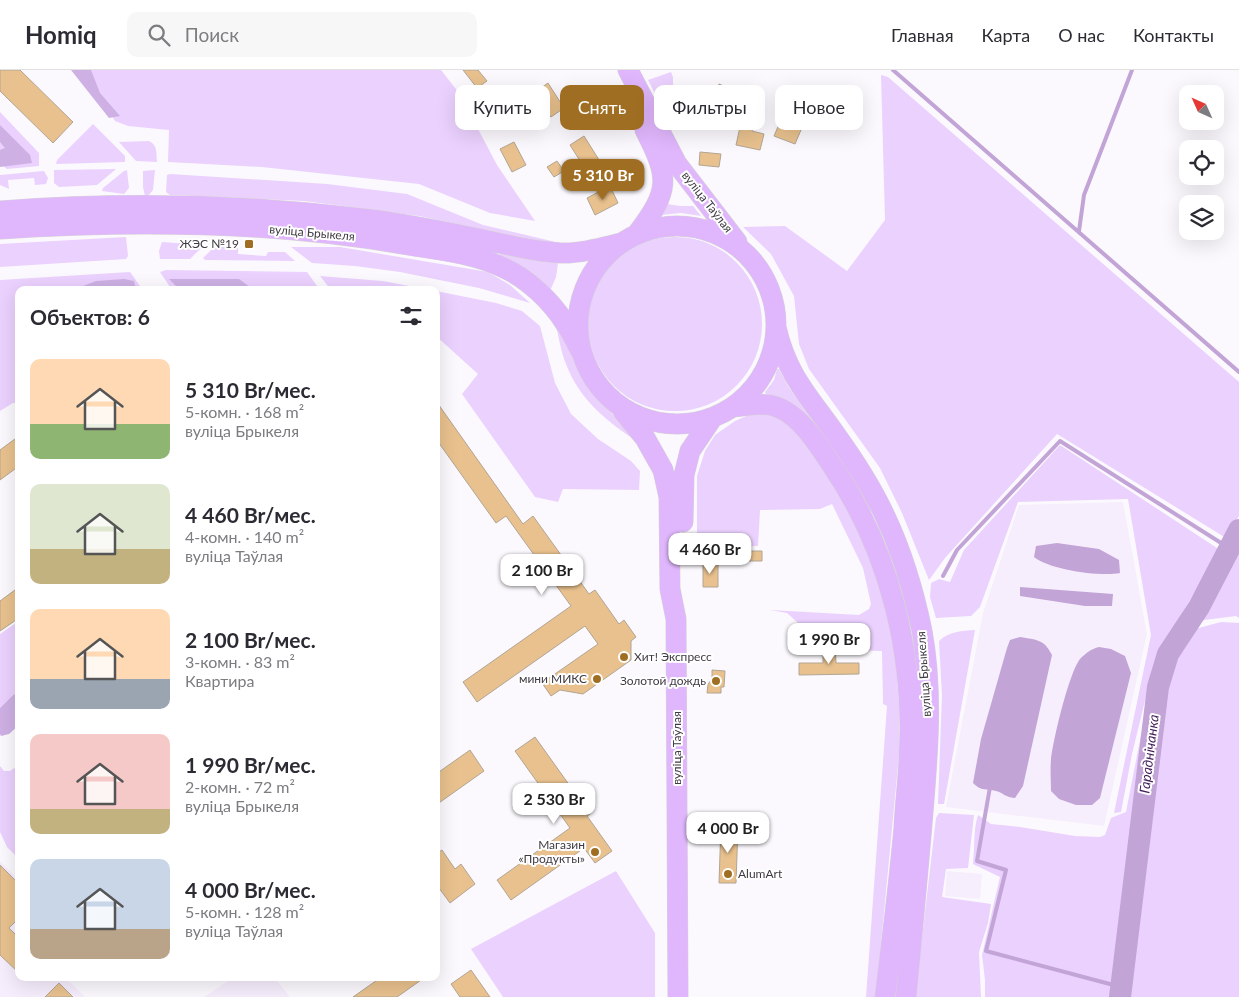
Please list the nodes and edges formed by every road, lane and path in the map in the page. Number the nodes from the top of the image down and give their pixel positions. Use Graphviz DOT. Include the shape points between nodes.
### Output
graph roads {
  1 [pos="614,70"];
  2 [pos="628,70"];
  3 [pos="0,211"];
  4 [pos="0,229"];
  5 [pos="629,238"];
  6 [pos="746,254"];
  7 [pos="776,327"];
  8 [pos="582,353"];
  9 [pos="616,404"];
  10 [pos="732,407"];
  11 [pos="713,417"];
  12 [pos="676,618"];
  13 [pos="678,997"];
  14 [pos="885,997"];
  15 [pos="906,997"];
  1 -- 5 [label="main road, вуліца Таўлая" via="653,145 664,182 654,211"];
  2 -- 6 [label="main road, вуліца Таўлая" via="677,164"];
  3 -- 5 [label="main road, вуліца Брыкеля" via="214,206 389,222 540,251 569,253"];
  4 -- 8 [label="main road, вуліца Брыкеля" via="152,223 235,226 378,239 438,250 486,261 524,280 566,324"];
  5 -- 6 [label="main road, вуліца Брыкеля" via="665,227 694,227 731,241"];
  5 -- 8 [label="main road, вуліца Таўлая" via="607,254 587,283 578,318"];
  6 -- 7 [label="main road" via="769,287"];
  7 -- 10 [label="main road" via="773,350 764,372 750,392"];
  7 -- 15 [label="main road, вуліца Брыкеля" via="798,384 836,434 885,516 907,574 922,632 928,703 927,758"];
  8 -- 9 [label="main road, вуліца Таўлая" via="601,389"];
  9 -- 11 [label="main road" via="634,414 666,423 693,423"];
  9 -- 12 [label="main road, вуліца Таўлая" via="645,438 663,470 669,497 670,589"];
  10 -- 11 [label="main road"];
  10 -- 14 [label="main road, вуліца Брыкеля" via="769,405 783,409 797,419 852,496 867,525 894,601 906,669 910,758"];
  11 -- 12 [label="main road, вуліца Таўлая" via="690,451 684,475 683,589"];
  12 -- 13 [label="main road, вуліца Таўлая"];
}
